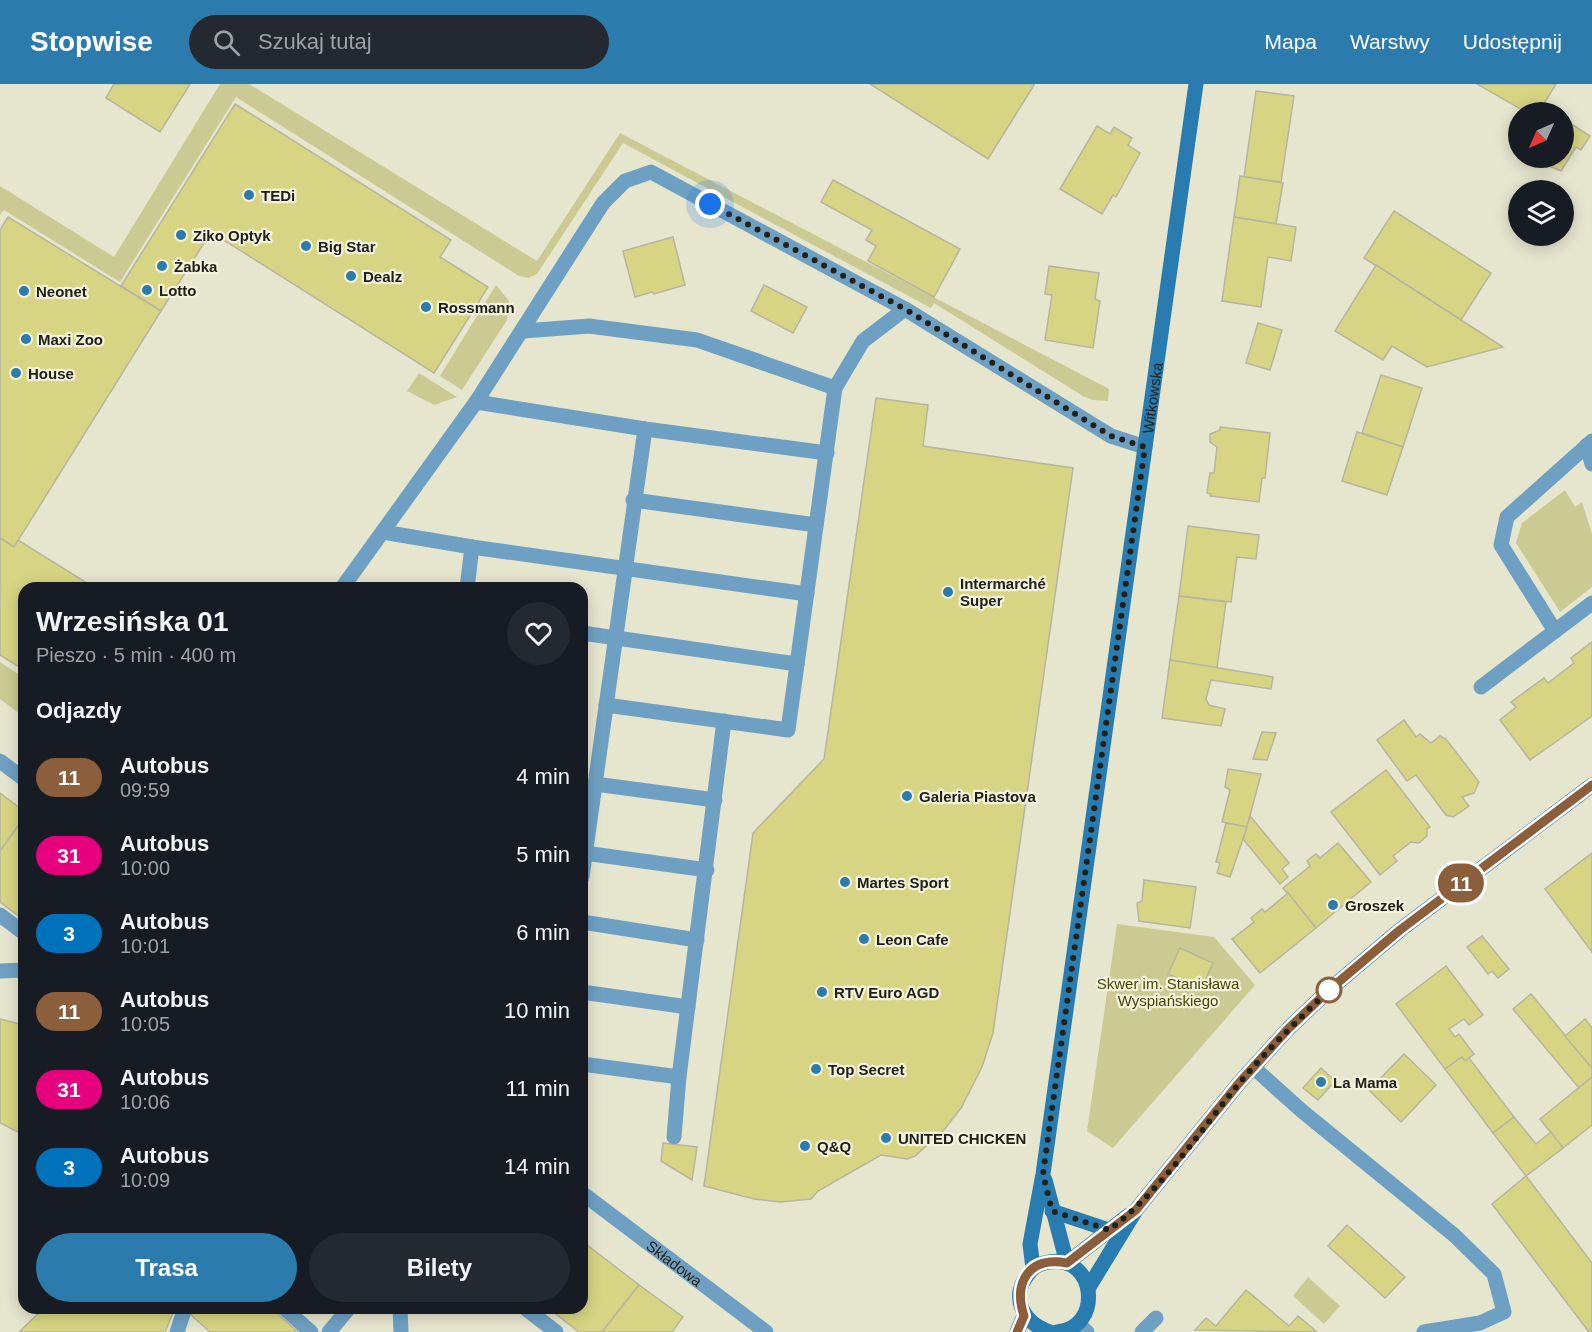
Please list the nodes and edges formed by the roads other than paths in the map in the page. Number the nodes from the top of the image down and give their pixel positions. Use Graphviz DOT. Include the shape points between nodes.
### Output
graph roads {
  1 [pos="1196,84"];
  2 [pos="905,309"];
  3 [pos="524,331"];
  4 [pos="835,388"];
  5 [pos="476,402"];
  6 [pos="645,429"];
  7 [pos="1590,443"];
  8 [pos="1145,447"];
  9 [pos="826,453"];
  10 [pos="1592,464"];
  11 [pos="633,500"];
  12 [pos="816,525"];
  13 [pos="383,532"];
  14 [pos="472,547"];
  15 [pos="624,568"];
  16 [pos="346,582"];
  17 [pos="468,582"];
  18 [pos="807,594"];
  19 [pos="1592,603"];
  20 [pos="1555,631"];
  21 [pos="588,634"];
  22 [pos="615,638"];
  23 [pos="797,664"];
  24 [pos="1481,687"];
  25 [pos="606,705"];
  26 [pos="724,721"];
  27 [pos="0,761"];
  28 [pos="18,774"];
  29 [pos="595,784"];
  30 [pos="1592,785"];
  31 [pos="715,800"];
  32 [pos="588,832"];
  33 [pos="588,853"];
  34 [pos="707,870"];
  35 [pos="0,915"];
  36 [pos="588,923"];
  37 [pos="18,928"];
  38 [pos="697,940"];
  39 [pos="18,970"];
  40 [pos="0,971"];
  41 [pos="588,993"];
  42 [pos="688,1007"];
  43 [pos="588,1065"];
  44 [pos="1254,1068"];
  45 [pos="679,1077"];
  46 [pos="674,1137"];
  47 [pos="1043,1174"];
  48 [pos="588,1198"];
  49 [pos="1136,1210"];
  50 [pos="1052,1211"];
  51 [pos="1109,1230"];
  52 [pos="1067,1263"];
  53 [pos="1033,1268"];
  54 [pos="1089,1287"];
  55 [pos="291,1314"];
  56 [pos="344,1314"];
  57 [pos="400,1314"];
  58 [pos="533,1314"];
  59 [pos="1024,1316"];
  60 [pos="1156,1318"];
  61 [pos="182,1320"];
  62 [pos="1082,1328"];
  63 [pos="194,1332"];
  64 [pos="311,1332"];
  65 [pos="329,1332"];
  66 [pos="401,1332"];
  67 [pos="556,1332"];
  68 [pos="766,1332"];
  69 [pos="1017,1332"];
  70 [pos="1050,1332"];
  71 [pos="1057,1332"];
  72 [pos="1142,1332"];
  73 [pos="1424,1332"];
  1 -- 8 [label="street, Witkowska"];
  2 -- 3 [label="street" via="651,172 625,181 603,203"];
  2 -- 4 [label="street" via="863,341"];
  2 -- 8 [label="street" via="1111,436"];
  3 -- 4 [label="street" via="589,326 697,340"];
  3 -- 5 [label="street"];
  4 -- 9 [label="street"];
  5 -- 6 [label="street"];
  5 -- 13 [label="street"];
  6 -- 9 [label="street"];
  6 -- 11 [label="street"];
  7 -- 10 [label="street"];
  7 -- 20 [label="street" via="1507,517 1501,545"];
  8 -- 47 [label="street, Witkowska"];
  9 -- 12 [label="street"];
  11 -- 12 [label="street"];
  11 -- 15 [label="street"];
  12 -- 18 [label="street"];
  13 -- 14 [label="street"];
  13 -- 16 [label="street"];
  14 -- 15 [label="street"];
  14 -- 17 [label="street"];
  15 -- 18 [label="street"];
  15 -- 22 [label="street"];
  18 -- 23 [label="street"];
  19 -- 20 [label="street"];
  20 -- 24 [label="street"];
  21 -- 22 [label="street"];
  22 -- 23 [label="street"];
  22 -- 25 [label="street"];
  23 -- 26 [label="street" via="788,730"];
  25 -- 26 [label="street"];
  25 -- 29 [label="street"];
  26 -- 31 [label="street"];
  27 -- 28 [label="street"];
  29 -- 31 [label="street"];
  29 -- 32 [label="street"];
  30 -- 44 [label="street" via="1354,968 1288,1029"];
  31 -- 34 [label="street"];
  33 -- 34 [label="street"];
  34 -- 38 [label="street"];
  35 -- 37 [label="street"];
  36 -- 38 [label="street"];
  38 -- 42 [label="street"];
  39 -- 40 [label="street"];
  41 -- 42 [label="street"];
  42 -- 45 [label="street"];
  43 -- 45 [label="street"];
  44 -- 49 [label="street"];
  44 -- 73 [label="street" via="1454,1235 1494,1274 1504,1311 1480,1323"];
  45 -- 46 [label="street"];
  47 -- 50 [label="street, Witkowska"];
  47 -- 53 [label="street, Witkowska" via="1030,1244"];
  48 -- 68 [label="street, Składowa"];
  49 -- 51 [label="street"];
  49 -- 54 [label="street"];
  50 -- 51 [label="street"];
  50 -- 52 [label="street, Witkowska"];
  51 -- 52 [label="street"];
  52 -- 53 [label="street" via="1055,1261"];
  52 -- 54 [label="street" via="1077,1268"];
  53 -- 59 [label="street" via="1022,1281 1018,1299"];
  54 -- 62 [label="street" via="1090,1300"];
  55 -- 64 [label="street"];
  56 -- 65 [label="street"];
  57 -- 66 [label="street"];
  58 -- 67 [label="street"];
  59 -- 69 [label="street"];
  59 -- 70 [label="street" via="1035,1327"];
  60 -- 72 [label="street"];
  61 -- 63 [label="street"];
  62 -- 71 [label="street"];
}
